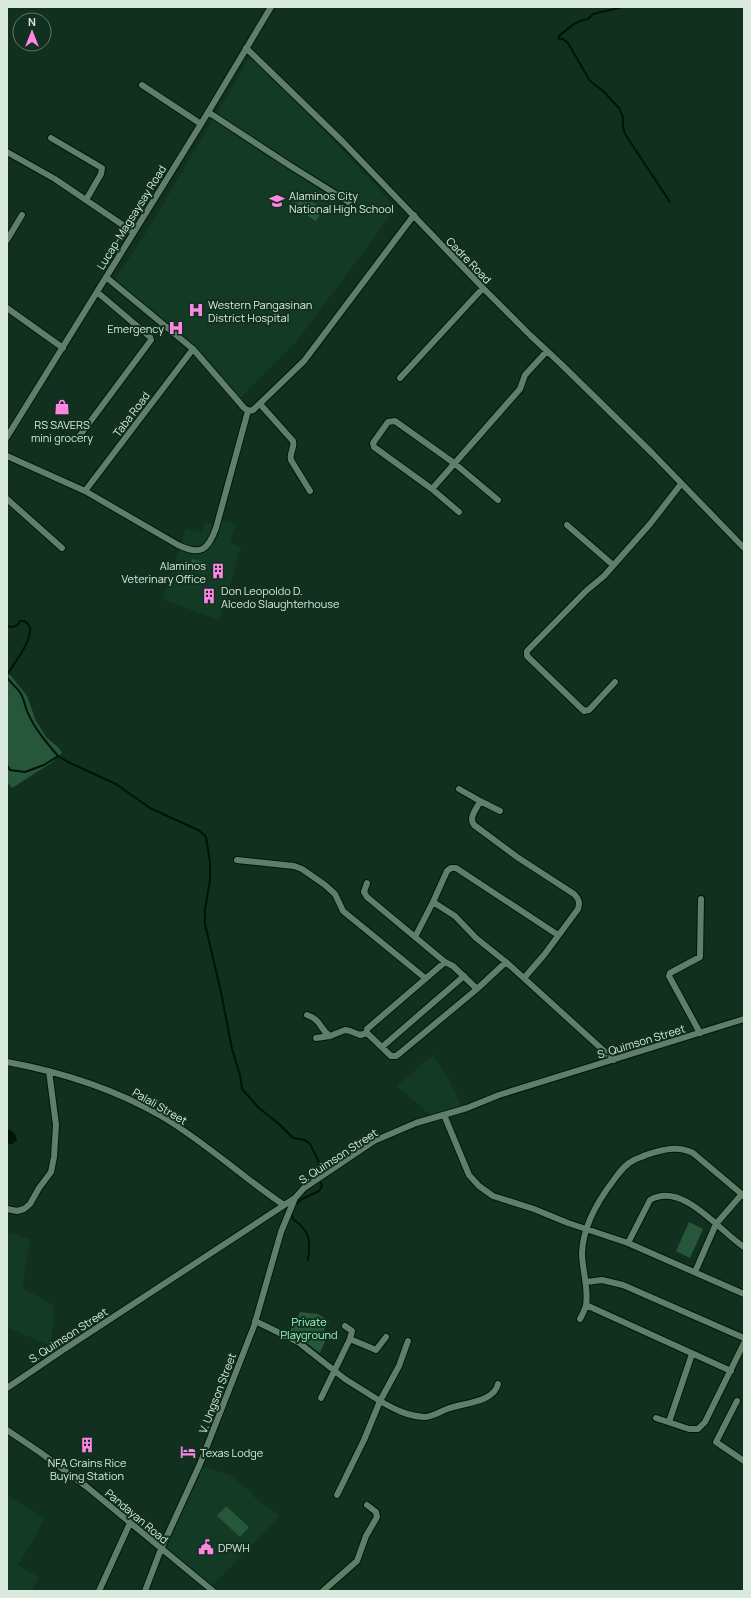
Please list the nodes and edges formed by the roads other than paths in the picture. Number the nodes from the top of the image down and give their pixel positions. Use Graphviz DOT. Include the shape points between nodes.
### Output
graph roads {
  1 [pos="271,7"];
  2 [pos="246,48"];
  3 [pos="142,85"];
  4 [pos="208,112"];
  5 [pos="201,124"];
  6 [pos="51,138"];
  7 [pos="7,152"];
  8 [pos="86,200"];
  9 [pos="350,203"];
  10 [pos="22,215"];
  11 [pos="414,215"];
  12 [pos="133,232"];
  13 [pos="7,240"];
  14 [pos="106,276"];
  15 [pos="482,288"];
  16 [pos="97,292"];
  17 [pos="7,308"];
  18 [pos="62,348"];
  19 [pos="193,349"];
  20 [pos="547,351"];
  21 [pos="400,378"];
  22 [pos="260,404"];
  23 [pos="248,411"];
  24 [pos="7,437"];
  25 [pos="78,438"];
  26 [pos="7,456"];
  27 [pos="454,463"];
  28 [pos="681,484"];
  29 [pos="432,489"];
  30 [pos="85,491"];
  31 [pos="310,491"];
  32 [pos="7,499"];
  33 [pos="498,500"];
  34 [pos="459,512"];
  35 [pos="567,525"];
  36 [pos="62,548"];
  37 [pos="744,548"];
  38 [pos="613,565"];
  39 [pos="615,682"];
  40 [pos="459,789"];
  41 [pos="480,801"];
  42 [pos="500,811"];
  43 [pos="237,860"];
  44 [pos="367,883"];
  45 [pos="701,899"];
  46 [pos="433,902"];
  47 [pos="558,935"];
  48 [pos="415,937"];
  49 [pos="445,962"];
  50 [pos="506,962"];
  51 [pos="464,976"];
  52 [pos="425,978"];
  53 [pos="524,978"];
  54 [pos="477,989"];
  55 [pos="307,1015"];
  56 [pos="744,1019"];
  57 [pos="367,1033"];
  58 [pos="700,1033"];
  59 [pos="330,1036"];
  60 [pos="316,1038"];
  61 [pos="382,1047"];
  62 [pos="614,1060"];
  63 [pos="7,1062"];
  64 [pos="48,1071"];
  65 [pos="444,1115"];
  66 [pos="743,1195"];
  67 [pos="295,1198"];
  68 [pos="284,1205"];
  69 [pos="7,1209"];
  70 [pos="716,1224"];
  71 [pos="586,1229"];
  72 [pos="628,1243"];
  73 [pos="744,1248"];
  74 [pos="696,1272"];
  75 [pos="586,1282"];
  76 [pos="744,1294"];
  77 [pos="586,1306"];
  78 [pos="580,1319"];
  79 [pos="255,1321"];
  80 [pos="345,1326"];
  81 [pos="386,1338"];
  82 [pos="744,1338"];
  83 [pos="350,1340"];
  84 [pos="408,1341"];
  85 [pos="744,1343"];
  86 [pos="692,1354"];
  87 [pos="334,1371"];
  88 [pos="731,1371"];
  89 [pos="498,1384"];
  90 [pos="7,1388"];
  91 [pos="321,1398"];
  92 [pos="380,1401"];
  93 [pos="737,1401"];
  94 [pos="656,1418"];
  95 [pos="669,1422"];
  96 [pos="7,1430"];
  97 [pos="744,1461"];
  98 [pos="337,1495"];
  99 [pos="367,1505"];
  100 [pos="130,1523"];
  101 [pos="161,1549"];
  102 [pos="99,1591"];
  103 [pos="145,1591"];
  104 [pos="213,1591"];
  105 [pos="323,1591"];
  1 -- 2 [label="street, Lucap-Magsaysay Road"];
  2 -- 4 [label="street, Lucap-Magsaysay Road"];
  2 -- 11 [label="street, Cadre Road"];
  3 -- 5 [label="street"];
  4 -- 5 [label="street, Lucap-Magsaysay Road"];
  4 -- 9 [label="street"];
  5 -- 12 [label="street, Lucap-Magsaysay Road"];
  6 -- 8 [label="street" via="102,168 102,174"];
  7 -- 8 [label="street"];
  8 -- 12 [label="street"];
  10 -- 13 [label="street"];
  11 -- 15 [label="street, Cadre Road"];
  11 -- 22 [label="street" via="304,361"];
  12 -- 14 [label="street, Lucap-Magsaysay Road"];
  14 -- 16 [label="street, Lucap-Magsaysay Road"];
  14 -- 19 [label="street"];
  15 -- 20 [label="street, Cadre Road"];
  15 -- 21 [label="street"];
  16 -- 18 [label="street, Lucap-Magsaysay Road"];
  16 -- 25 [label="street" via="151,340"];
  17 -- 18 [label="street"];
  18 -- 24 [label="street, Lucap-Magsaysay Road"];
  19 -- 23 [label="street"];
  19 -- 30 [label="street, Taba Road"];
  20 -- 27 [label="street" via="525,375 520,389"];
  20 -- 28 [label="street, Cadre Road"];
  22 -- 23 [label="street"];
  22 -- 31 [label="street" via="293,441 291,460"];
  23 -- 30 [label="street" via="216,528 206,548 193,550 178,545"];
  26 -- 30 [label="street"];
  27 -- 29 [label="street"];
  27 -- 29 [label="street" via="395,421 388,422 373,443 374,446"];
  27 -- 33 [label="street"];
  28 -- 37 [label="street, Cadre Road"];
  28 -- 38 [label="street"];
  29 -- 34 [label="street"];
  32 -- 36 [label="street"];
  35 -- 38 [label="street"];
  38 -- 39 [label="street" via="529,648 527,654 584,711 589,710"];
  40 -- 41 [label="street"];
  41 -- 42 [label="street"];
  41 -- 47 [label="street" via="472,817 474,825 578,899 578,909"];
  43 -- 52 [label="street" via="294,866 312,876 333,891 343,911"];
  44 -- 48 [label="street" via="364,892 367,898"];
  45 -- 58 [label="street" via="700,957 670,972 669,976"];
  46 -- 47 [label="street" via="446,872 456,868"];
  46 -- 48 [label="street"];
  46 -- 50 [label="street" via="455,916 476,938"];
  47 -- 53 [label="street"];
  48 -- 49 [label="street"];
  49 -- 51 [label="street"];
  49 -- 52 [label="street"];
  50 -- 53 [label="street"];
  50 -- 54 [label="street"];
  51 -- 54 [label="street"];
  51 -- 61 [label="street"];
  52 -- 57 [label="street" via="369,1027"];
  53 -- 62 [label="street"];
  54 -- 61 [label="street" via="396,1056 391,1056"];
  55 -- 59 [label="street" via="317,1020"];
  56 -- 58 [label="street, S. Quimson Street"];
  57 -- 59 [label="street" via="345,1030"];
  57 -- 61 [label="street"];
  58 -- 62 [label="street, S. Quimson Street"];
  59 -- 60 [label="street"];
  62 -- 65 [label="street, S. Quimson Street" via="499,1095"];
  63 -- 64 [label="street, Palali Street"];
  64 -- 68 [label="street, Palali Street" via="103,1087 161,1116"];
  64 -- 69 [label="street" via="56,1125 51,1172 30,1204 17,1211"];
  65 -- 67 [label="street, S. Quimson Street" via="416,1123 374,1141 304,1188"];
  65 -- 71 [label="street" via="469,1175 478,1186 493,1196"];
  66 -- 70 [label="street"];
  66 -- 71 [label="street" via="693,1153 680,1148 663,1150 635,1159 622,1170 595,1207"];
  67 -- 68 [label="street, S. Quimson Street"];
  67 -- 79 [label="street, V. Ungson Street" via="281,1232"];
  68 -- 90 [label="street, S. Quimson Street"];
  70 -- 72 [label="street" via="679,1198 662,1195 650,1200"];
  70 -- 73 [label="street"];
  70 -- 74 [label="street"];
  71 -- 72 [label="street"];
  71 -- 75 [label="street" via="582,1254"];
  72 -- 74 [label="street"];
  74 -- 76 [label="street"];
  75 -- 77 [label="street"];
  75 -- 82 [label="street" via="602,1280 623,1285"];
  77 -- 78 [label="street"];
  77 -- 86 [label="street"];
  79 -- 87 [label="street" via="298,1342"];
  79 -- 101 [label="street, V. Ungson Street" via="200,1464"];
  80 -- 83 [label="street" via="352,1331"];
  81 -- 83 [label="street" via="376,1350"];
  83 -- 87 [label="street"];
  84 -- 92 [label="street" via="399,1366"];
  85 -- 88 [label="street"];
  86 -- 88 [label="street"];
  86 -- 95 [label="street"];
  87 -- 91 [label="street"];
  87 -- 92 [label="street"];
  88 -- 95 [label="street" via="705,1422 698,1429 689,1429"];
  89 -- 92 [label="street" via="495,1392 482,1399 426,1417 405,1414"];
  92 -- 98 [label="street"];
  93 -- 97 [label="street" via="716,1442"];
  94 -- 95 [label="street"];
  96 -- 100 [label="street, Pandayan Road" via="41,1453"];
  99 -- 105 [label="street" via="375,1511 377,1517 366,1536 359,1557"];
  100 -- 101 [label="street, Pandayan Road"];
  100 -- 102 [label="street"];
  101 -- 103 [label="street, V. Ungson Street"];
  101 -- 104 [label="street, Pandayan Road"];
}
